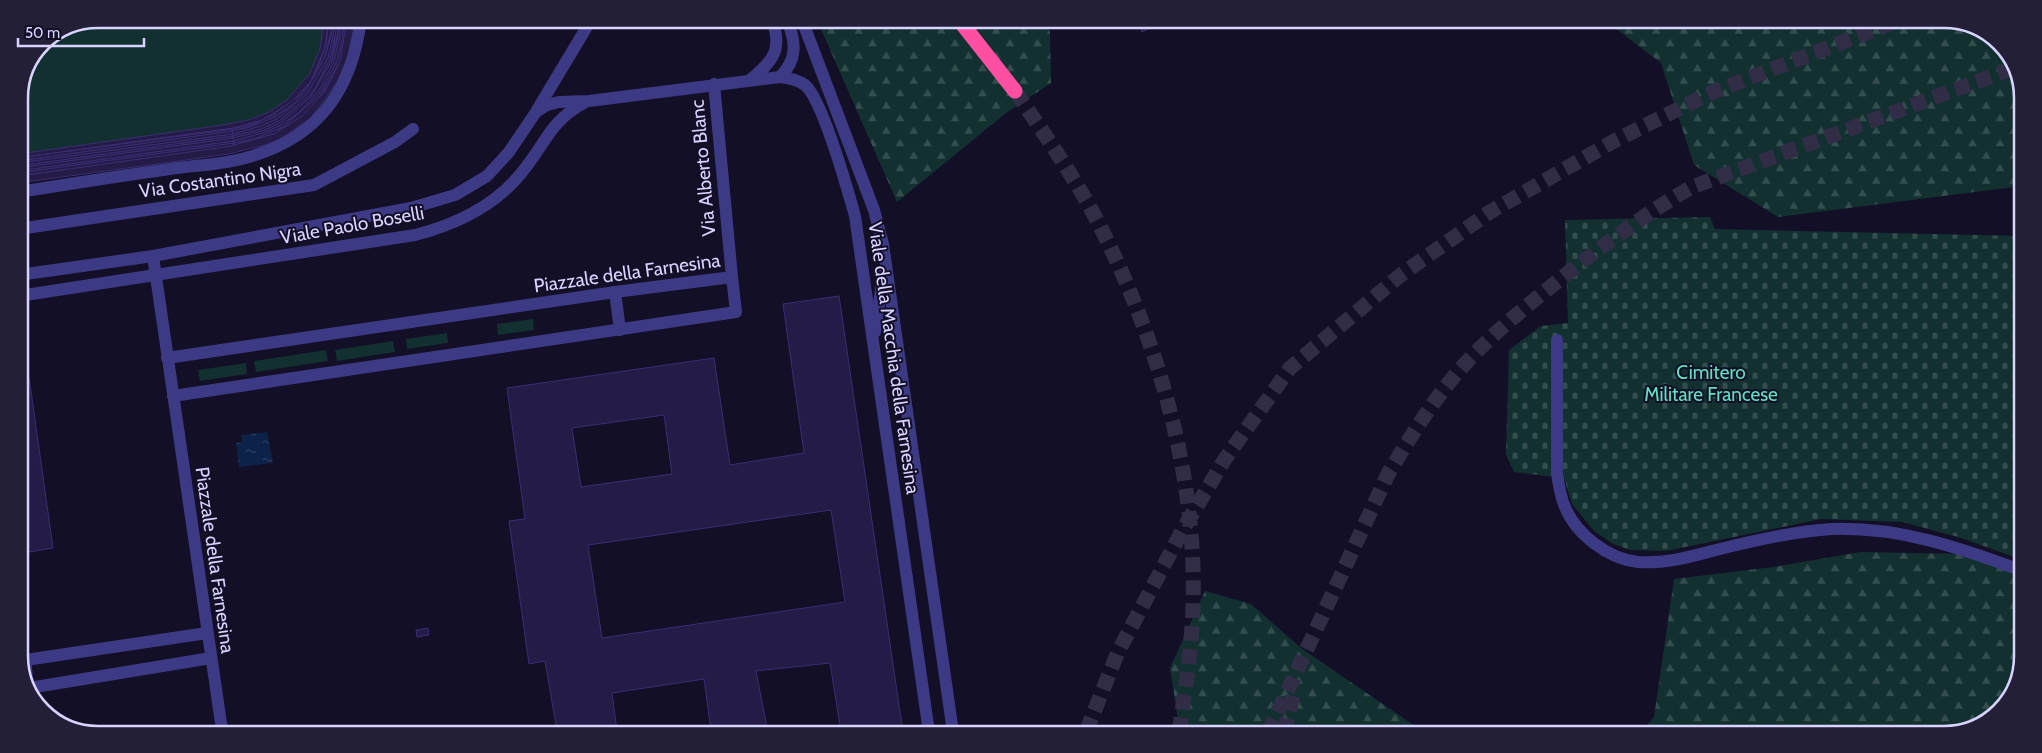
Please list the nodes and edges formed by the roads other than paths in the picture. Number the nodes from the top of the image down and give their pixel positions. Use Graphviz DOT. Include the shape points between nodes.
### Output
graph roads {
  1 [pos="359,28"];
  2 [pos="586,28"];
  3 [pos="774,28"];
  4 [pos="790,28"];
  5 [pos="805,28"];
  6 [pos="966,28"];
  7 [pos="780,77"];
  8 [pos="750,80"];
  9 [pos="714,84"];
  10 [pos="1016,91"];
  11 [pos="589,101"];
  12 [pos="536,112"];
  13 [pos="413,129"];
  14 [pos="28,191"];
  15 [pos="28,228"];
  16 [pos="153,256"];
  17 [pos="886,259"];
  18 [pos="66,268"];
  19 [pos="28,274"];
  20 [pos="154,276"];
  21 [pos="732,277"];
  22 [pos="69,290"];
  23 [pos="615,292"];
  24 [pos="28,295"];
  25 [pos="620,330"];
  26 [pos="1557,340"];
  27 [pos="873,345"];
  28 [pos="167,358"];
  29 [pos="173,396"];
  30 [pos="2014,568"];
  31 [pos="207,633"];
  32 [pos="211,658"];
  33 [pos="28,659"];
  34 [pos="35,686"];
  35 [pos="221,726"];
  36 [pos="928,726"];
  37 [pos="952,726"];
  1 -- 14 [label="street" via="354,59 335,99 320,118 286,142 247,158"];
  2 -- 12 [label="street, Viale Paolo Boselli"];
  3 -- 8 [label="street" via="777,42 774,55 765,68"];
  4 -- 7 [label="street" via="795,50"];
  5 -- 17 [label="street, Viale della Macchia della Farnesina" via="874,210"];
  6 -- 10 [label="highway"];
  7 -- 8 [label="street"];
  7 -- 27 [label="street, Viale della Macchia della Farnesina" via="800,82 809,90 843,175 859,239"];
  8 -- 9 [label="street"];
  9 -- 11 [label="street"];
  9 -- 21 [label="street, Via Alberto Blanc"];
  11 -- 12 [label="street" via="559,102"];
  11 -- 20 [label="street, Viale Paolo Boselli" via="562,116 527,167 506,190 448,225 414,235"];
  12 -- 16 [label="street, Viale Paolo Boselli" via="497,166 482,180 455,195 411,208"];
  13 -- 15 [label="street, Via Costantino Nigra" via="314,185"];
  16 -- 18 [label="street, Viale Paolo Boselli"];
  16 -- 20 [label="street, Piazzale della Farnesina"];
  17 -- 27 [label="street"];
  17 -- 37 [label="street, Viale della Macchia della Farnesina"];
  18 -- 19 [label="street, Viale Paolo Boselli"];
  18 -- 22 [label="street"];
  20 -- 22 [label="street, Viale Paolo Boselli"];
  20 -- 28 [label="street, Piazzale della Farnesina"];
  21 -- 23 [label="street, Piazzale della Farnesina"];
  21 -- 25 [label="street, Piazzale della Farnesina" via="736,312"];
  22 -- 24 [label="street, Viale Paolo Boselli"];
  23 -- 25 [label="street"];
  23 -- 28 [label="street, Piazzale della Farnesina"];
  25 -- 29 [label="street, Piazzale della Farnesina"];
  26 -- 30 [label="street" via="1557,474 1560,492 1577,526 1593,542 1614,555 1636,562 1656,562 1769,538 1832,529 1915,536 1946,543"];
  27 -- 36 [label="street, Viale della Macchia della Farnesina"];
  28 -- 29 [label="street, Piazzale della Farnesina"];
  29 -- 31 [label="street, Piazzale della Farnesina"];
  31 -- 32 [label="street, Piazzale della Farnesina"];
  31 -- 33 [label="street"];
  32 -- 34 [label="street"];
  32 -- 35 [label="street, Piazzale della Farnesina"];
}
